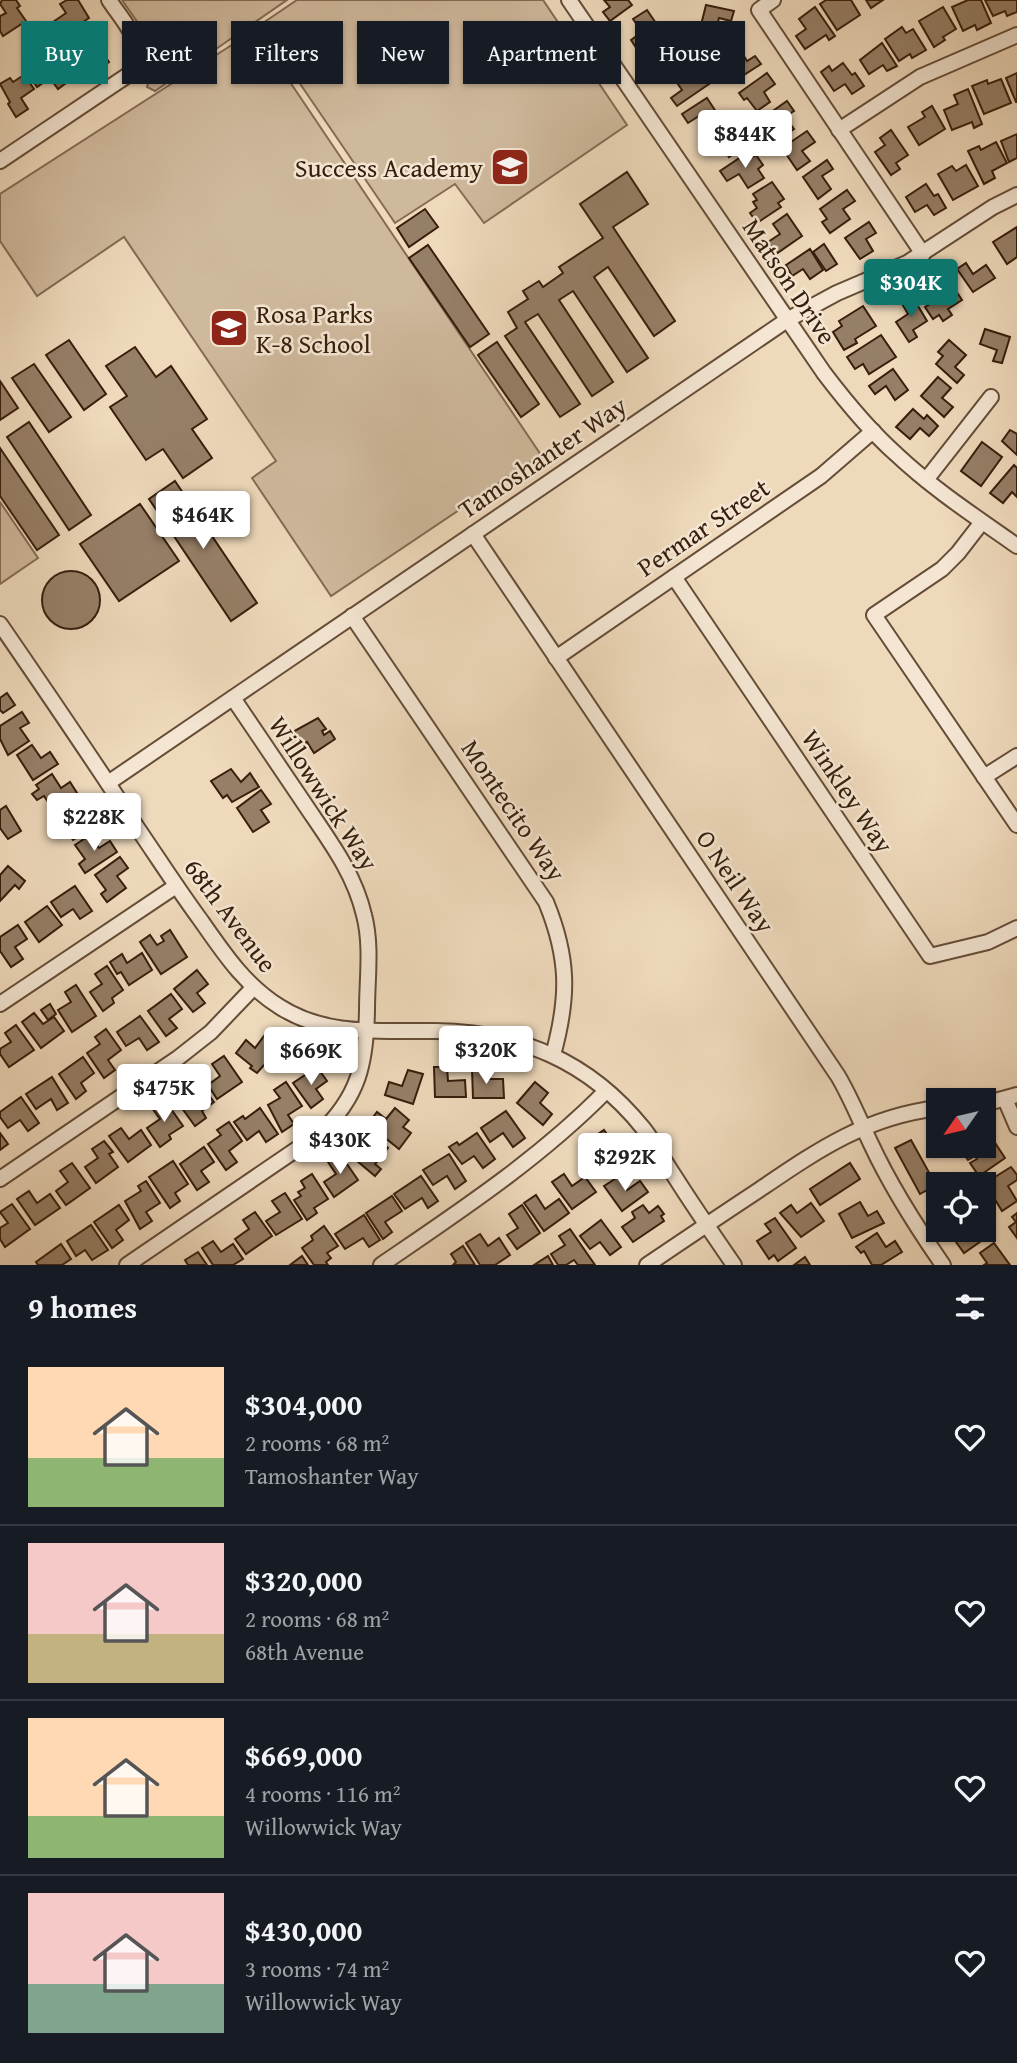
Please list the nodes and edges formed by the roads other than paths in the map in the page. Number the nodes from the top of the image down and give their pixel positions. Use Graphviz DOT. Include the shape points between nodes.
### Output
graph roads {
  1 [pos="109,0"];
  2 [pos="569,0"];
  3 [pos="774,0"];
  4 [pos="1017,35"];
  5 [pos="839,130"];
  6 [pos="0,161"];
  7 [pos="1017,195"];
  8 [pos="923,254"];
  9 [pos="787,320"];
  10 [pos="991,397"];
  11 [pos="873,431"];
  12 [pos="926,480"];
  13 [pos="982,522"];
  14 [pos="473,534"];
  15 [pos="1017,546"];
  16 [pos="674,577"];
  17 [pos="352,616"];
  18 [pos="0,624"];
  19 [pos="5,640"];
  20 [pos="556,658"];
  21 [pos="233,698"];
  22 [pos="1017,756"];
  23 [pos="984,777"];
  24 [pos="108,783"];
  25 [pos="1017,825"];
  26 [pos="176,886"];
  27 [pos="1017,928"];
  28 [pos="253,988"];
  29 [pos="0,1004"];
  30 [pos="366,1032"];
  31 [pos="553,1055"];
  32 [pos="606,1091"];
  33 [pos="1011,1097"];
  34 [pos="926,1110"];
  35 [pos="863,1126"];
  36 [pos="1017,1127"];
  37 [pos="0,1179"];
  38 [pos="706,1225"];
  39 [pos="127,1265"];
  40 [pos="381,1265"];
  41 [pos="647,1265"];
  42 [pos="734,1265"];
  43 [pos="943,1265"];
  1 -- 6 [label="street" via="135,39 138,61 128,75"];
  2 -- 9 [label="street, Matson Drive"];
  3 -- 5 [label="street" via="759,10"];
  4 -- 5 [label="street" via="920,77"];
  5 -- 8 [label="street"];
  7 -- 8 [label="street, Tamoshanter Way"];
  8 -- 9 [label="street, Tamoshanter Way"];
  9 -- 11 [label="street, Matson Drive"];
  9 -- 14 [label="street, Tamoshanter Way"];
  10 -- 12 [label="street"];
  11 -- 12 [label="street, Matson Drive"];
  11 -- 16 [label="street, Permar Street" via="821,476"];
  12 -- 13 [label="street, Matson Drive"];
  13 -- 15 [label="street, Matson Drive"];
  13 -- 23 [label="street" via="942,569 874,615"];
  14 -- 17 [label="street, Tamoshanter Way"];
  14 -- 20 [label="street, O Neil Way"];
  16 -- 20 [label="street, Permar Street"];
  16 -- 27 [label="street, Winkley Way" via="930,956 988,942"];
  17 -- 21 [label="street, Tamoshanter Way"];
  17 -- 31 [label="street, Montecito Way" via="546,902 565,970 562,1021"];
  18 -- 19 [label="street, 68th Avenue"];
  19 -- 24 [label="street, 68th Avenue"];
  20 -- 35 [label="street, O Neil Way" via="838,1076"];
  21 -- 24 [label="street, Tamoshanter Way"];
  21 -- 30 [label="street, Willowwick Way" via="340,857 359,896 368,941"];
  22 -- 23 [label="street"];
  23 -- 25 [label="street"];
  24 -- 26 [label="street, 68th Avenue"];
  26 -- 28 [label="street, 68th Avenue"];
  26 -- 29 [label="street"];
  28 -- 30 [label="street, 68th Avenue" via="304,1020"];
  28 -- 37 [label="street" via="211,1032 178,1058"];
  30 -- 31 [label="street, 68th Avenue" via="488,1035"];
  30 -- 39 [label="street, Willowwick Way" via="357,1082 332,1122"];
  31 -- 32 [label="street, 68th Avenue"];
  32 -- 38 [label="street, 68th Avenue" via="645,1131"];
  32 -- 40 [label="street" via="538,1154"];
  33 -- 36 [label="street"];
  34 -- 35 [label="street"];
  35 -- 38 [label="street" via="827,1144"];
  35 -- 43 [label="street, O Neil Way" via="905,1207"];
  38 -- 41 [label="street"];
  38 -- 42 [label="street, 68th Avenue"];
}
